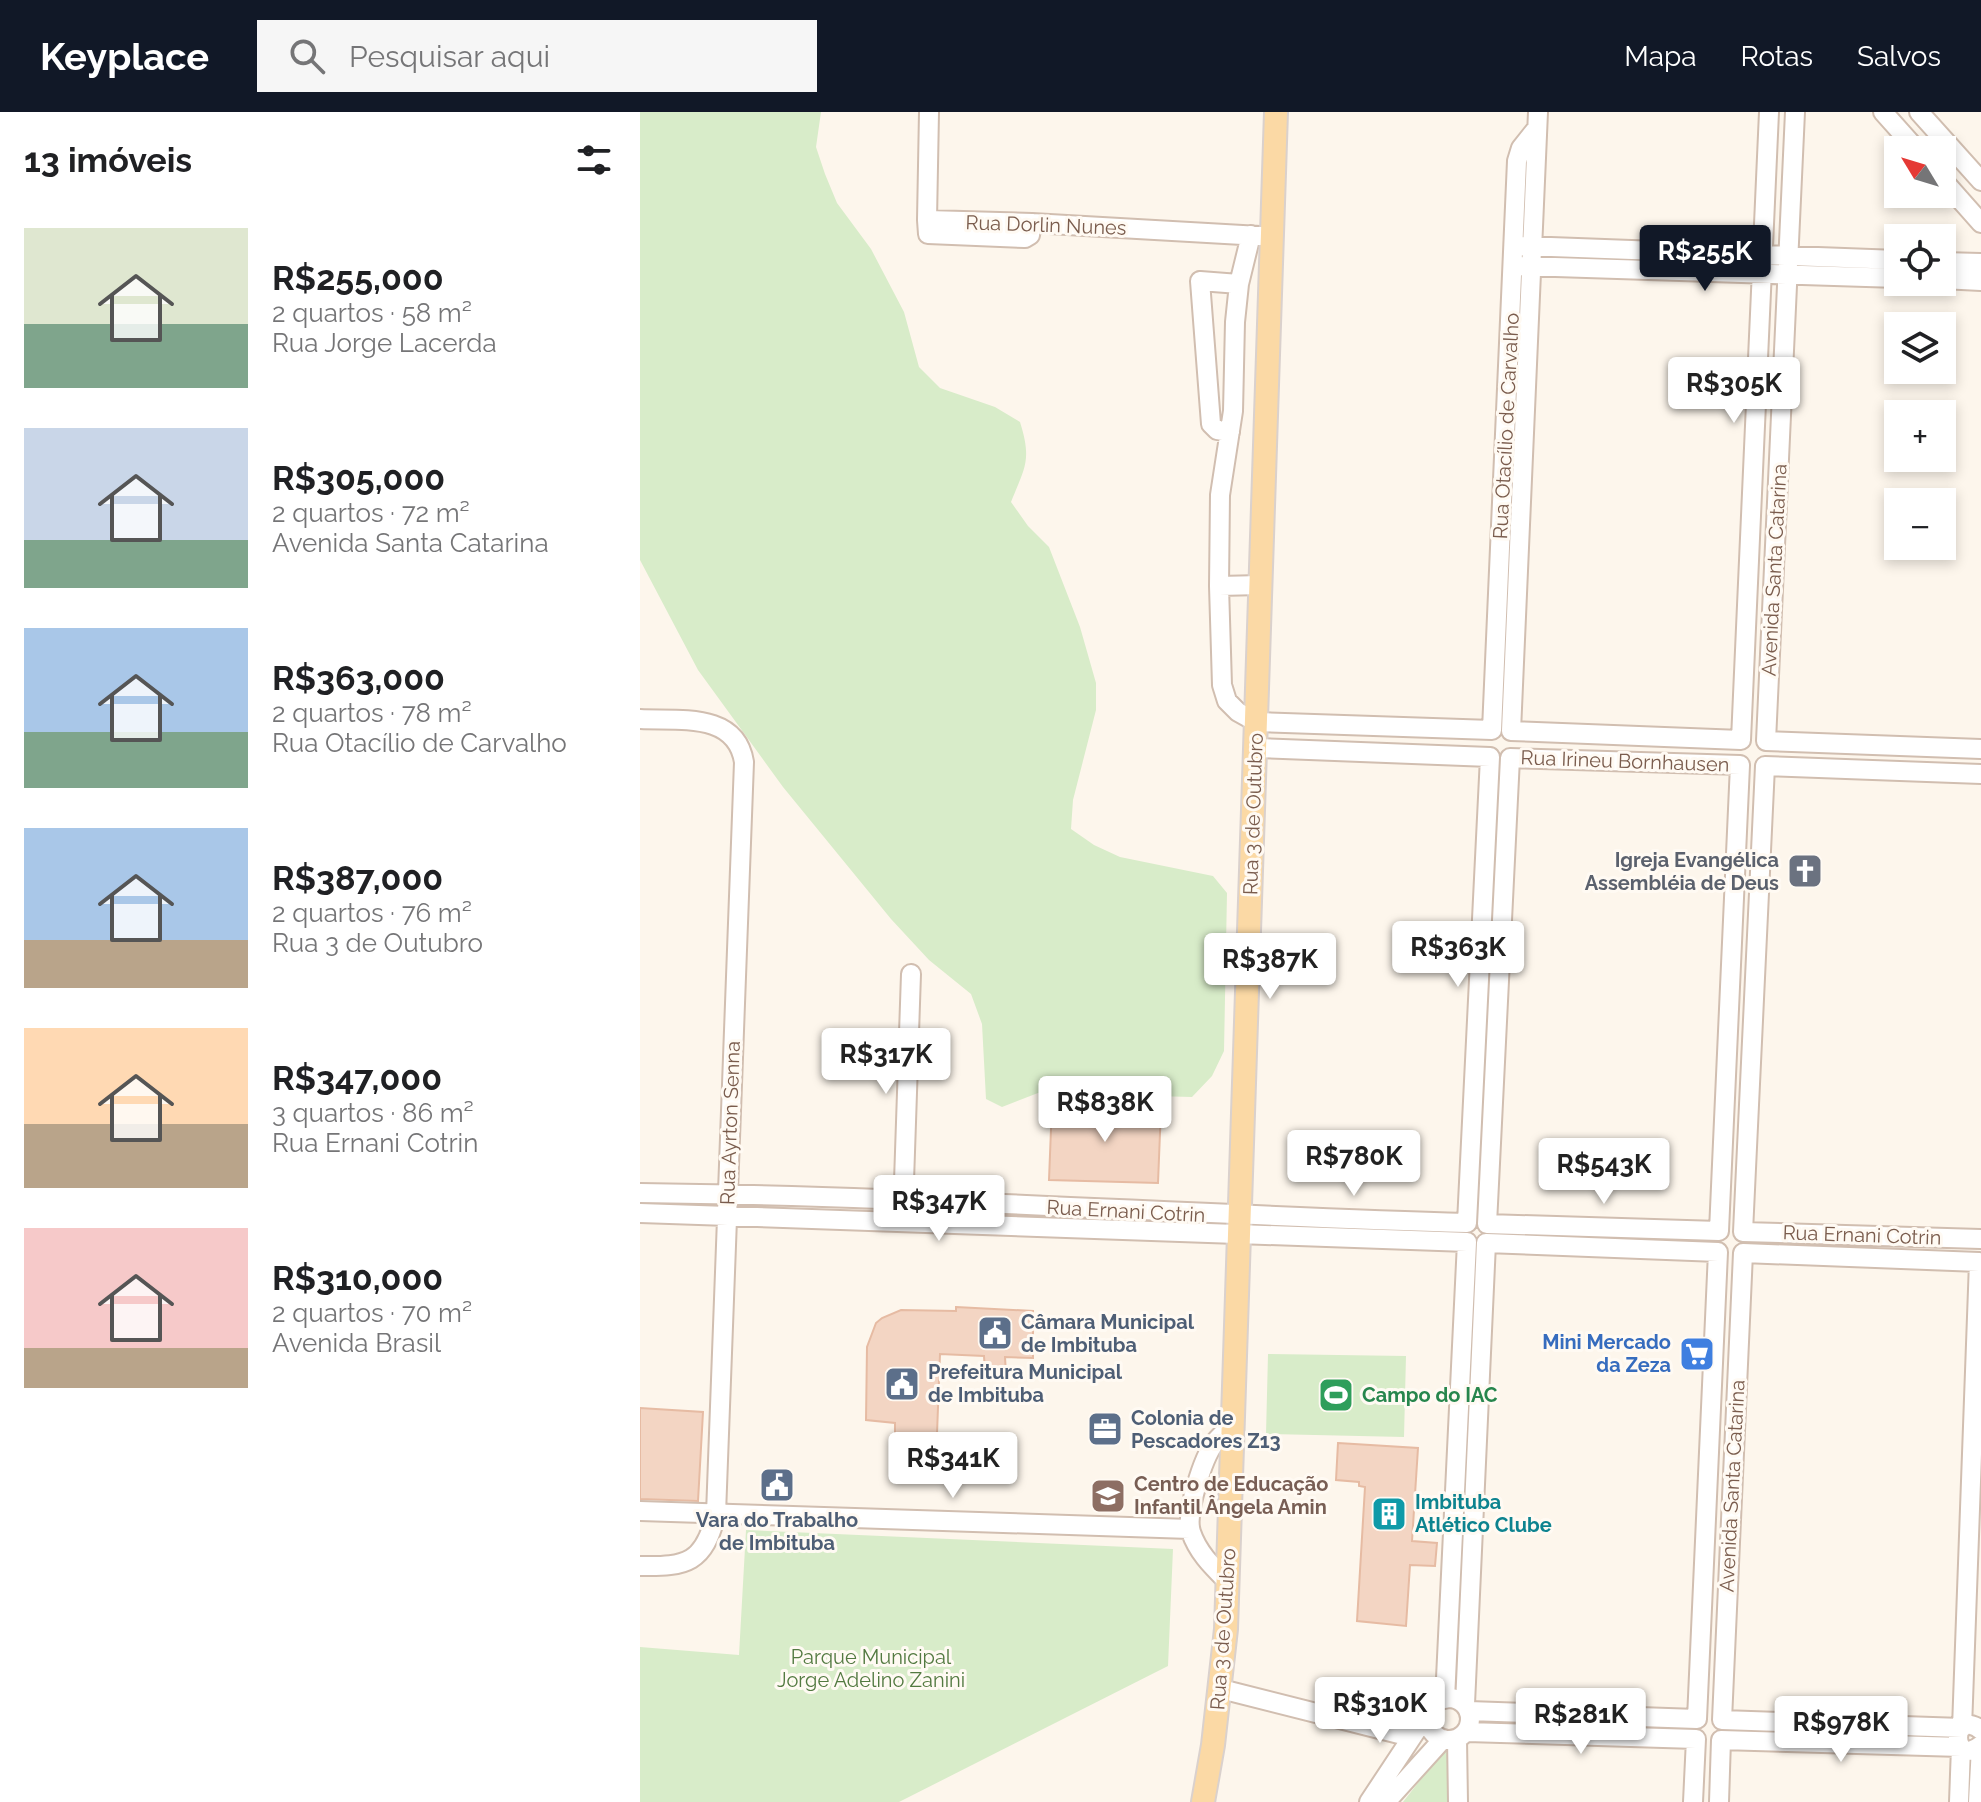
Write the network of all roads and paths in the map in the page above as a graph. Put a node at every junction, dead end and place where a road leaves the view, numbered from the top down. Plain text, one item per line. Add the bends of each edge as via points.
1 (929, 112) edge
2 (1276, 112) edge
3 (1769, 112) edge
4 (1795, 112) edge
5 (1883, 112) edge
6 (1919, 112) edge
7 (1538, 120) edge
8 (1768, 133) junction
9 (1794, 135) junction
10 (1904, 136) edge
11 (1981, 181) edge
12 (1956, 195) edge
13 (1981, 223) edge
14 (1262, 236) junction
15 (1524, 246) junction
16 (1884, 261) edge
17 (1956, 262) edge
18 (1981, 263) edge
19 (1762, 264) junction
20 (1788, 265) junction
21 (1523, 266) junction
22 (1884, 276) edge
23 (1956, 280) edge
24 (1981, 281) edge
25 (1239, 284) junction
26 (1758, 348) junction
27 (1784, 350) junction
28 (1230, 432) junction
29 (1754, 449) junction
30 (1779, 450) junction
31 (1514, 456) junction
32 (1502, 507) junction
33 (1521, 508) junction
34 (1261, 585) junction
35 (1219, 586) junction
36 (1747, 595) junction
37 (1773, 596) junction
38 (1495, 655) junction
39 (1514, 657) junction
40 (640, 719) edge
41 (1256, 722) junction
42 (1370, 726) junction
43 (1492, 730) junction
44 (1511, 731) junction
45 (1598, 734) junction
46 (1741, 740) junction
47 (1766, 741) junction
48 (1922, 747) junction
49 (1256, 748) junction
50 (1981, 749) edge
51 (1370, 753) junction
52 (1490, 757) junction
53 (1510, 758) junction
54 (1598, 761) junction
55 (1740, 765) junction
56 (1765, 766) junction
57 (1921, 772) junction
58 (1981, 774) edge
59 (1483, 916) junction
60 (1502, 917) junction
61 (911, 974) dead end
62 (1475, 1070) junction
63 (1495, 1071) junction
64 (640, 1193) edge
65 (727, 1194) junction
66 (904, 1201) junction
67 (640, 1213) edge
68 (726, 1216) junction
69 (1030, 1216) junction
70 (903, 1221) junction
71 (1467, 1223) junction
72 (1239, 1225) junction
73 (1575, 1226) junction
74 (1373, 1229) junction
75 (1648, 1229) junction
76 (1719, 1231) junction
77 (1743, 1232) junction
78 (1487, 1233) junction
79 (1827, 1234) junction
80 (1896, 1236) junction
81 (1981, 1241) edge
82 (1467, 1242) junction
83 (1574, 1246) junction
84 (1647, 1249) junction
85 (1718, 1252) junction
86 (1743, 1253) junction
87 (1827, 1256) junction
88 (1895, 1259) junction
89 (1980, 1263) edge
90 (1460, 1371) junction
91 (1480, 1372) junction
92 (1978, 1379) edge
93 (1233, 1424) junction
94 (1455, 1490) junction
95 (1475, 1492) junction
96 (640, 1511) edge
97 (716, 1514) junction
98 (1190, 1529) junction
99 (1974, 1554) edge
100 (640, 1566) edge
101 (1228, 1582) junction
102 (1450, 1588) junction
103 (1470, 1589) junction
104 (1221, 1689) junction
105 (1445, 1699) junction
106 (1467, 1708) junction
107 (1981, 1711) edge
108 (1429, 1713) junction
109 (1566, 1714) junction
110 (1697, 1719) junction
111 (1722, 1720) junction
112 (1846, 1724) junction
113 (1566, 1735) junction
114 (1411, 1737) junction
115 (1455, 1737) junction
116 (1976, 1738) edge
117 (1696, 1739) junction
118 (1721, 1740) junction
119 (1846, 1743) junction
120 (1203, 1802) edge
121 (1369, 1802) edge
122 (1386, 1802) edge
123 (1458, 1802) edge
124 (1693, 1802) edge
125 (1719, 1802) edge
126 (1959, 1802) edge
127 (1978, 1802) edge

1 - 14 street, Rua Dorlin Nunes via 927,220
2 - 14 main road, Rua 3 de Outubro
3 - 8 street, Avenida Santa Catarina
4 - 9 street, Avenida Santa Catarina
5 - 10 street
6 - 11 street
7 - 15 street, Rua Otacílio de Carvalho via 1517,161
8 - 9 street
8 - 19 street, Avenida Santa Catarina
9 - 20 street, Avenida Santa Catarina
12 - 13 street
14 - 25 street
14 - 34 main road, Rua 3 de Outubro
15 - 19 street
15 - 21 street, Rua Otacílio de Carvalho
16 - 20 street
17 - 18 street
19 - 20 street
19 - 21 street
19 - 26 street, Avenida Santa Catarina
20 - 22 street
20 - 27 street, Avenida Santa Catarina
21 - 31 street, Rua Otacílio de Carvalho
23 - 24 street
25 - 28 street
25 - 28 street via 1200,281 1211,424
26 - 27 street
26 - 29 street, Avenida Santa Catarina
27 - 30 street, Avenida Santa Catarina
28 - 35 street via 1220,495
29 - 30 street
29 - 36 street, Avenida Santa Catarina
30 - 37 street, Avenida Santa Catarina
31 - 32 street, Rua Otacílio de Carvalho
31 - 33 street, Rua Otacílio de Carvalho
32 - 33 street
32 - 38 street, Rua Otacílio de Carvalho
33 - 39 street, Rua Otacílio de Carvalho
34 - 35 street
34 - 41 main road, Rua 3 de Outubro
35 - 41 street via 1222,685 1227,701
36 - 37 street
36 - 46 street, Avenida Santa Catarina
37 - 47 street, Avenida Santa Catarina
38 - 39 street
38 - 43 street, Rua Otacílio de Carvalho
39 - 44 street, Rua Otacílio de Carvalho
40 - 65 street, Rua Ayrton Senna via 707,722 733,735 744,762
41 - 42 street
41 - 49 main road, Rua 3 de Outubro
42 - 43 street
42 - 51 street
43 - 44 street
43 - 52 street via 1484,743
44 - 45 street, Rua Irineu Bornhausen
44 - 53 street via 1517,745
45 - 46 street, Rua Irineu Bornhausen
45 - 54 street
46 - 47 street via 1756,736
46 - 55 street via 1735,750
47 - 48 street
47 - 56 street via 1770,757
48 - 50 street
48 - 57 street
49 - 51 street
49 - 72 main road, Rua 3 de Outubro
51 - 52 street
52 - 53 street
52 - 59 street
53 - 54 street, Rua Irineu Bornhausen
53 - 60 street
54 - 55 street, Rua Irineu Bornhausen
55 - 56 street via 1755,771
55 - 76 street
56 - 57 street
56 - 77 street
57 - 58 street
59 - 60 street
59 - 62 street
60 - 63 street
61 - 66 street
62 - 63 street
62 - 71 street
63 - 78 street
64 - 65 street, Rua Ernani Cotrin
65 - 66 street, Rua Ernani Cotrin
65 - 68 street, Rua Ayrton Senna
66 - 69 street, Rua Ernani Cotrin
66 - 70 street
67 - 68 street, Rua Ernani Cotrin
68 - 70 street, Rua Ernani Cotrin
68 - 97 street, Rua Ayrton Senna
69 - 70 street, Rua Ernani Cotrin
69 - 72 street, Rua Ernani Cotrin
71 - 74 street, Rua Ernani Cotrin
71 - 78 street via 1480,1219
71 - 82 street
72 - 74 street, Rua Ernani Cotrin
72 - 93 main road, Rua 3 de Outubro
73 - 75 street
73 - 78 street
73 - 83 street
74 - 82 street, Rua Ernani Cotrin
75 - 76 street
75 - 84 street
76 - 77 street via 1729,1226
76 - 85 street
77 - 79 street, Rua Ernani Cotrin
77 - 86 street
78 - 82 street via 1479,1247
78 - 83 street
78 - 91 street
79 - 80 street, Rua Ernani Cotrin
79 - 87 street
80 - 81 street, Rua Ernani Cotrin
80 - 88 street
81 - 89 street via 1976,1251
82 - 90 street
83 - 84 street
84 - 85 street
85 - 86 street via 1730,1258
85 - 110 street, Avenida Santa Catarina
86 - 87 street, Rua Ernani Cotrin
86 - 111 street, Avenida Santa Catarina
87 - 88 street, Rua Ernani Cotrin
88 - 89 street, Rua Ernani Cotrin
89 - 92 street
90 - 91 street
90 - 94 street
91 - 95 street
92 - 99 street
93 - 98 street via 1214,1444 1202,1469
93 - 101 main road, Rua 3 de Outubro
94 - 95 street
94 - 102 street
95 - 103 street
96 - 97 street
97 - 98 street
97 - 100 street via 710,1538 695,1557 675,1567
98 - 101 street via 1204,1558
99 - 116 street
101 - 104 main road, Rua 3 de Outubro
102 - 103 street
102 - 105 street
103 - 106 street
104 - 114 street
104 - 120 main road, Rua 3 de Outubro
105 - 106 street
105 - 108 street
106 - 109 street
106 - 115 street via 1470,1722
107 - 116 street
108 - 114 street
108 - 115 street via 1430,1729
109 - 110 street
109 - 113 street
110 - 111 street via 1710,1713
110 - 117 street
111 - 112 street
111 - 118 street
112 - 116 street
112 - 119 street
113 - 115 street
113 - 117 street
114 - 121 street
115 - 122 street
115 - 123 street
116 - 119 street
116 - 126 street
116 - 127 street
117 - 118 street via 1708,1745
117 - 124 street
118 - 119 street
118 - 125 street

